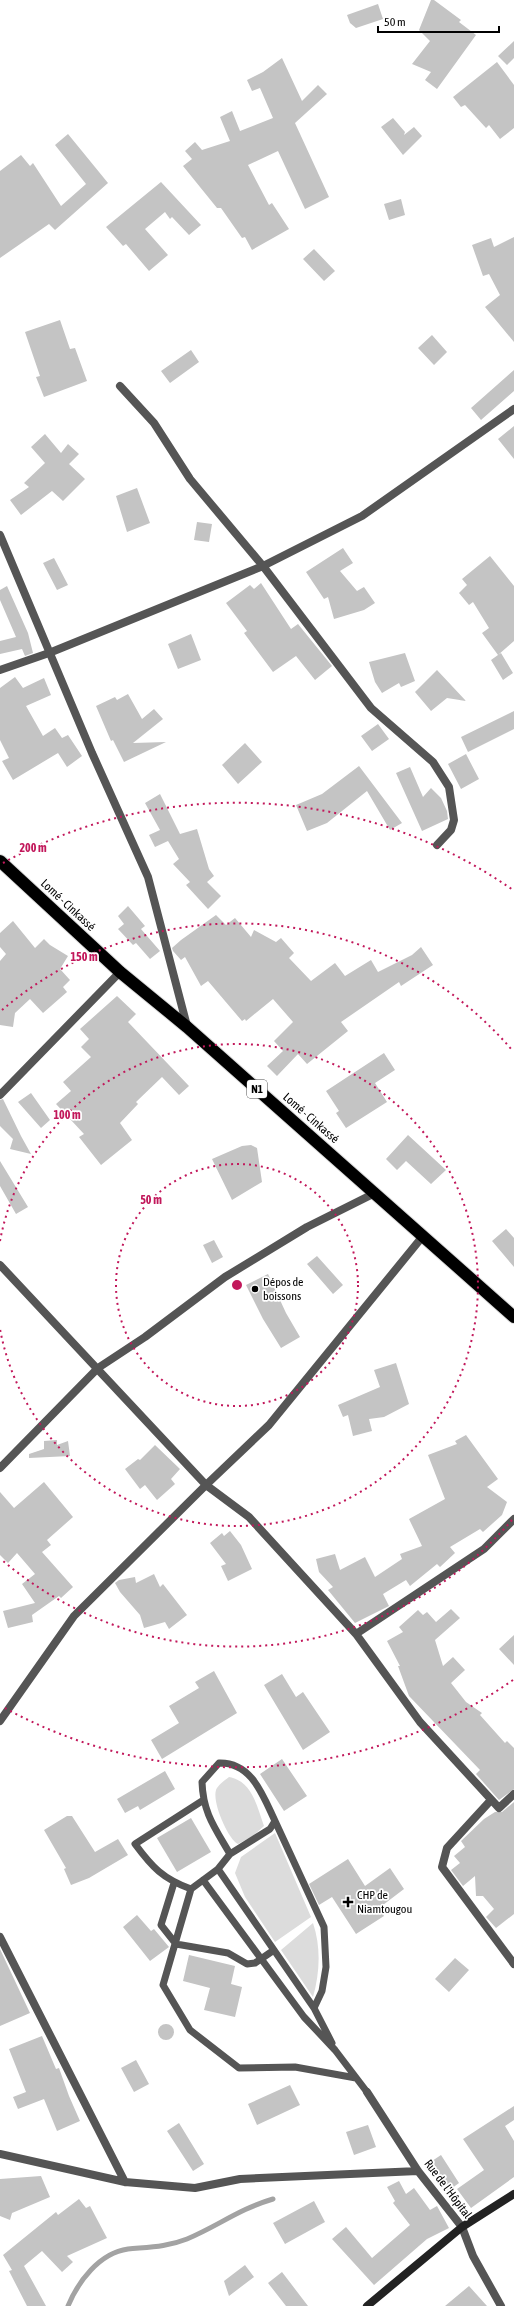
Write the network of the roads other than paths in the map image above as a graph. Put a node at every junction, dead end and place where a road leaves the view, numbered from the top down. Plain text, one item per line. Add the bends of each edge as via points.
1 (120, 386) dead end
2 (514, 409) edge
3 (0, 535) edge
4 (263, 566) junction
5 (49, 653) junction
6 (0, 670) edge
7 (437, 845) dead end
8 (0, 861) edge
9 (120, 972) junction
10 (187, 1027) junction
11 (0, 1095) edge
12 (375, 1193) junction
13 (423, 1236) junction
14 (0, 1265) edge
15 (514, 1317) edge
16 (98, 1368) junction
17 (0, 1468) edge
18 (206, 1484) junction
19 (514, 1518) edge
20 (356, 1634) junction
21 (0, 1721) edge
22 (514, 1794) edge
23 (202, 1800) junction
24 (491, 1800) junction
25 (276, 1821) junction
26 (230, 1854) junction
27 (218, 1869) junction
28 (203, 1880) junction
29 (174, 1883) junction
30 (191, 1889) junction
31 (0, 1937) edge
32 (176, 1944) junction
33 (274, 1950) junction
34 (260, 1960) junction
35 (514, 1964) edge
36 (314, 2008) junction
37 (335, 2050) junction
38 (356, 2078) junction
39 (366, 2092) joint
40 (0, 2154) edge
41 (418, 2171) junction
42 (125, 2182) junction
43 (514, 2194) edge
44 (462, 2227) junction
45 (367, 2306) edge
46 (501, 2306) edge

1 - 4 street via 154,423 190,479
2 - 4 street via 362,516
3 - 5 street
4 - 5 street
4 - 7 street via 371,708 433,762 449,788 454,820 451,830
5 - 6 street
5 - 10 street via 148,877
8 - 9 highway, Lomé - Cinkassé / N1
9 - 10 highway, Lomé - Cinkassé / N1
9 - 11 street
10 - 12 highway, Lomé - Cinkassé / N1
12 - 13 highway, Lomé - Cinkassé / N1
12 - 16 street via 307,1227 225,1277 145,1337
13 - 15 highway, Lomé - Cinkassé / N1
13 - 18 street via 269,1425
14 - 16 street
16 - 17 street
16 - 18 street
18 - 20 street via 249,1517
18 - 21 street via 74,1616
19 - 20 street via 484,1549
20 - 24 street via 420,1722
22 - 24 street via 498,1808
23 - 25 lane via 202,1782 218,1763 230,1763 244,1770 257,1784
23 - 26 lane via 210,1820
23 - 29 lane via 135,1844 153,1868
24 - 35 street via 447,1848 442,1866
25 - 26 lane via 255,1840
25 - 36 lane via 324,1927 326,1967 322,1991
26 - 27 lane
27 - 28 lane
27 - 33 lane
28 - 30 lane
28 - 34 lane
29 - 30 lane
29 - 32 lane via 161,1925
30 - 32 lane
31 - 42 street
32 - 34 lane via 228,1953 247,1964
32 - 38 lane via 163,1985 190,2030 239,2068 295,2067
33 - 34 lane
33 - 36 lane
34 - 37 lane via 304,2017
36 - 37 lane
37 - 38 lane
38 - 39 lane
39 - 41 street, Rue de l'Hôpital
40 - 42 street
41 - 42 street via 240,2179 195,2188
41 - 44 street, Rue de l'Hôpital
43 - 44 main road
44 - 45 main road
44 - 46 street, Rue de l'Hôpital via 473,2256

